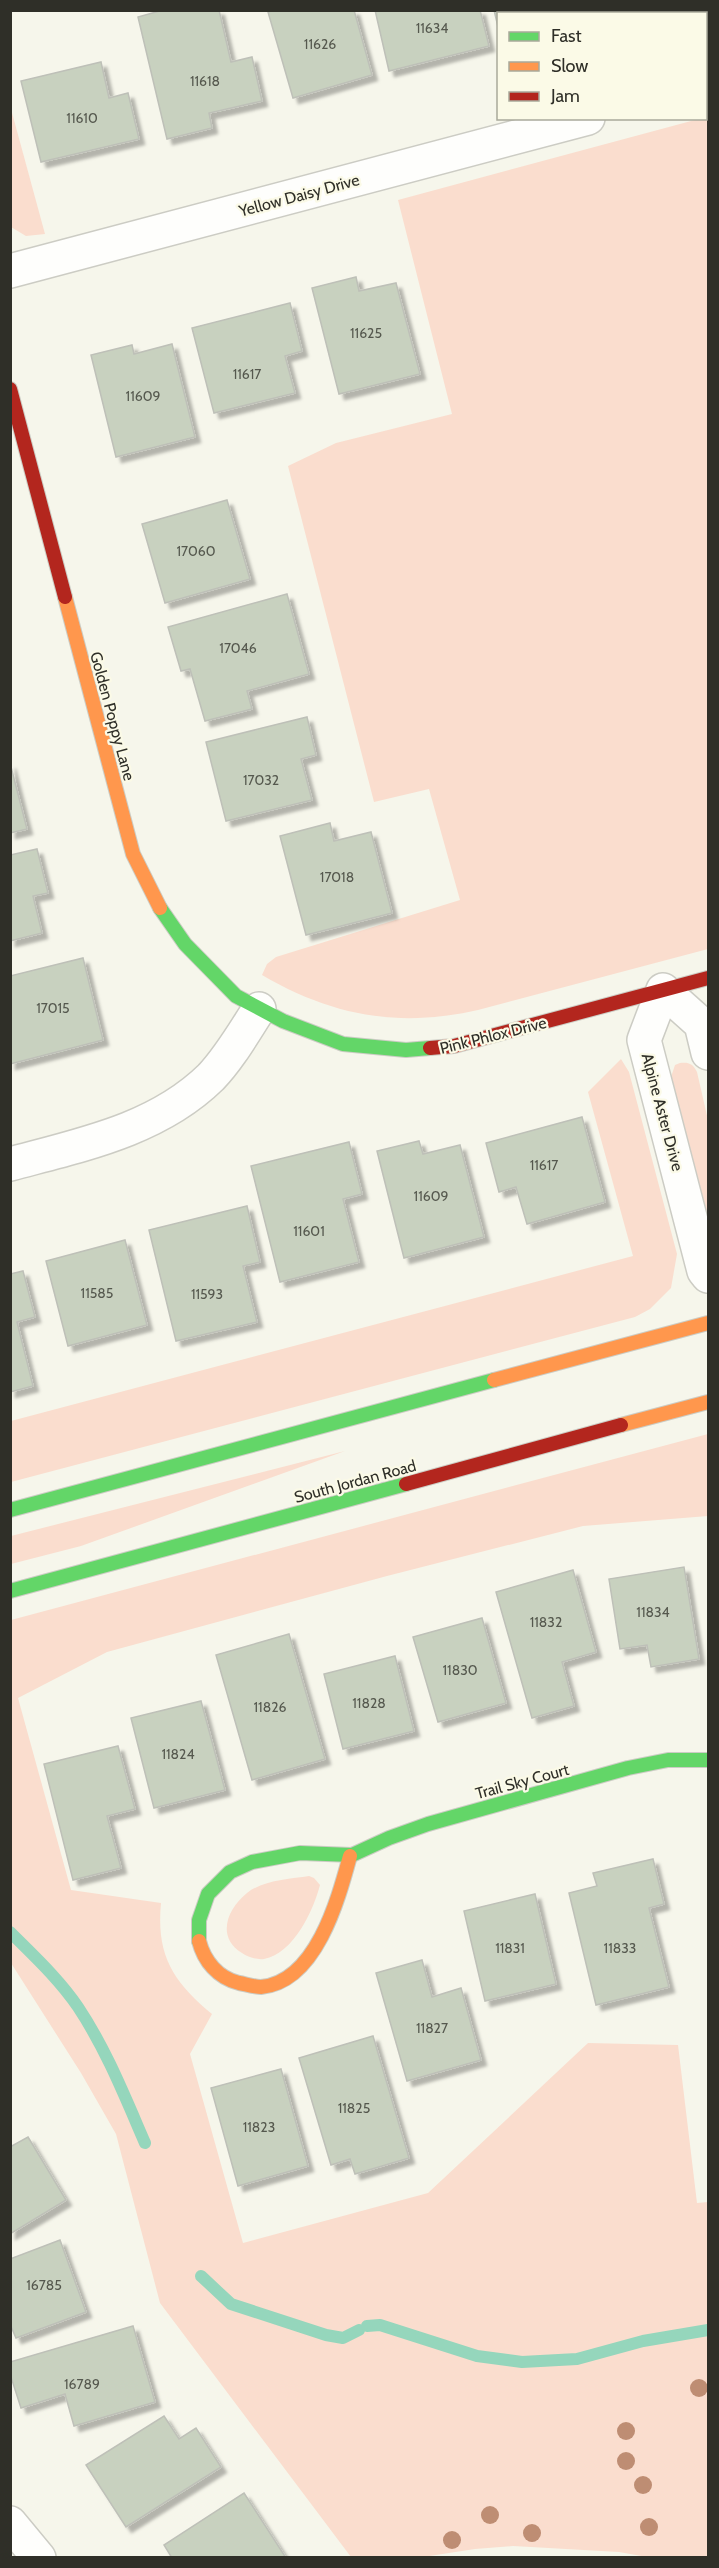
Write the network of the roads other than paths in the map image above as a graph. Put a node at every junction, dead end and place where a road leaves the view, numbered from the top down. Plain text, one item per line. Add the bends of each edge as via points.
1 (580, 120) edge
2 (10, 271) edge
3 (10, 389) edge
4 (708, 978) edge
5 (663, 990) junction
6 (259, 1009) junction
7 (708, 1053) edge
8 (10, 1164) edge
9 (708, 1276) edge
10 (708, 1323) edge
11 (708, 1402) edge
12 (10, 1510) edge
13 (10, 1591) edge
14 (708, 1760) edge
15 (350, 1856) junction
16 (10, 2523) edge
17 (39, 2558) edge

1 - 2 street, Yellow Daisy Drive
3 - 6 street, Golden Poppy Lane via 133,854 156,903 184,944 236,996
4 - 5 street, Pink Phlox Drive
5 - 6 street, Pink Phlox Drive via 476,1041 431,1049 344,1044
5 - 7 street via 701,1024
5 - 9 street, Alpine Aster Drive via 644,1040
6 - 8 street via 228,1058 175,1106 123,1131
10 - 12 street
11 - 13 street, South Jordan Road
14 - 15 street, Trail Sky Court via 668,1761 634,1768 439,1821 387,1838
15 - 15 street via 312,1852 280,1857 248,1864 222,1879 198,1914 197,1935 203,1957 224,1977 246,1986 271,1984 301,1968 318,1945 336,1906
16 - 17 street

